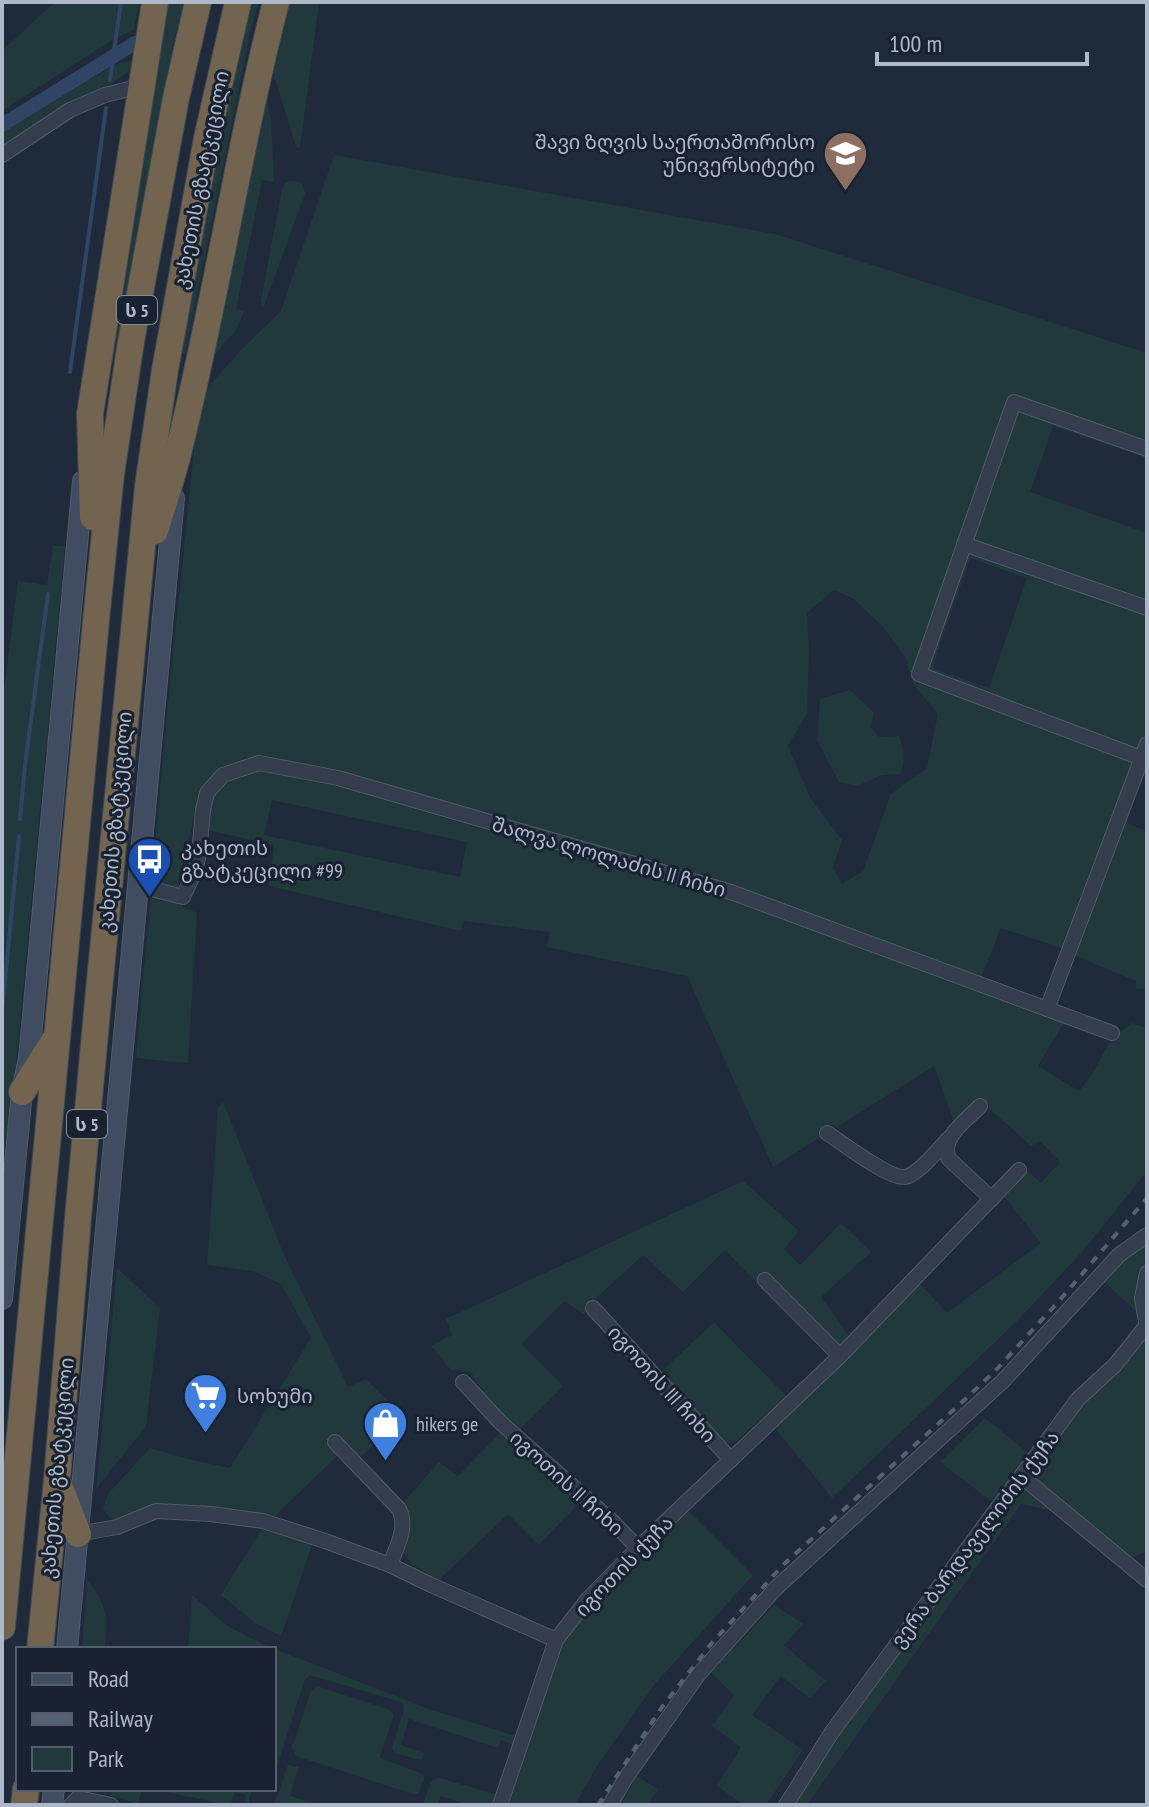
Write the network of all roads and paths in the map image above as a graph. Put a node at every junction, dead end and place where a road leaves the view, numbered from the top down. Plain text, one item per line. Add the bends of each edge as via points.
1 (155, 2) edge
2 (198, 2) edge
3 (238, 2) edge
4 (276, 2) edge
5 (141, 86) junction
6 (2, 155) edge
7 (165, 370) junction
8 (90, 414) junction
9 (1147, 449) edge
10 (178, 452) junction
11 (964, 544) junction
12 (135, 600) junction
13 (1147, 608) edge
14 (96, 621) junction
15 (1147, 744) edge
16 (1141, 758) junction
17 (138, 889) junction
18 (1047, 1009) junction
19 (1112, 1033) dead end
20 (58, 1034) junction
21 (22, 1092) junction
22 (980, 1106) dead end
23 (827, 1133) dead end
24 (948, 1139) junction
25 (1019, 1170) dead end
26 (992, 1199) junction
27 (1147, 1235) edge
28 (1147, 1273) edge
29 (765, 1280) dead end
30 (2, 1299) edge
31 (593, 1308) dead end
32 (1146, 1327) edge
33 (840, 1356) junction
34 (463, 1382) dead end
35 (335, 1442) dead end
36 (731, 1460) junction
37 (1021, 1476) junction
38 (57, 1479) junction
39 (78, 1534) junction
40 (638, 1548) junction
41 (390, 1565) junction
42 (1147, 1580) edge
43 (2, 1627) edge
44 (556, 1640) junction
45 (40, 1647) edge
46 (67, 1647) edge
47 (71, 1805) edge
48 (111, 1805) edge
49 (500, 1805) edge
50 (610, 1805) edge
51 (786, 1805) edge

1 - 5 highway
2 - 14 highway, კახეთის გზატკეცილი / ს 5 via 131,342
3 - 7 highway, კახეთის გზატკეცილი / ს 5
4 - 10 highway
5 - 6 street via 70,110
5 - 8 highway
7 - 10 highway
7 - 12 highway, კახეთის გზატკეცილი / ს 5
8 - 14 highway
8 - 21 street
9 - 11 street via 1014,402
10 - 12 highway
10 - 17 street, კახეთის გზატკეცილი
11 - 13 street
11 - 16 street via 919,674
12 - 38 highway, კახეთის გზატკეცილი / ს 5
14 - 20 highway, კახეთის გზატკეცილი / ს 5
15 - 16 street
16 - 18 street
17 - 18 street, შალვა ლოლაძის II ჩიხი via 183,897 197,863 207,793 223,775 259,763 338,778 731,892
17 - 39 street, კახეთის გზატკეცილი
18 - 19 street, შალვა ლოლაძის II ჩიხი
20 - 21 highway
20 - 43 highway, კახეთის გზატკეცილი / ს 5
21 - 30 street
22 - 24 street
23 - 24 street via 890,1174 905,1177
24 - 26 street via 949,1159
25 - 26 street, იგოთის ქუჩა
26 - 33 street, იგოთის ქუჩა
27 - 50 street via 1119,1255 1003,1381 776,1588 698,1675
28 - 32 street, ვერა ბარდაველიძის ქუჩა via 1142,1298
29 - 33 street
31 - 36 street, იგოთის III ჩიხი
32 - 37 street, ვერა ბარდაველიძის ქუჩა via 1078,1399
33 - 36 street, იგოთის ქუჩა
34 - 40 street, იგოთის II ჩიხი
35 - 41 street via 404,1518
36 - 40 street, იგოთის ქუჩა
37 - 42 street
37 - 51 street, ვერა ბარდაველიძის ქუჩა via 832,1732
38 - 39 highway
38 - 45 highway, კახეთის გზატკეცილი / ს 5
39 - 41 street via 117,1527 156,1511 211,1514 263,1521
39 - 46 street, კახეთის გზატკეცილი
40 - 44 street, იგოთის ქუჩა
41 - 44 street
44 - 49 street, იგოთის ქუჩა
47 - 48 street via 78,1798

